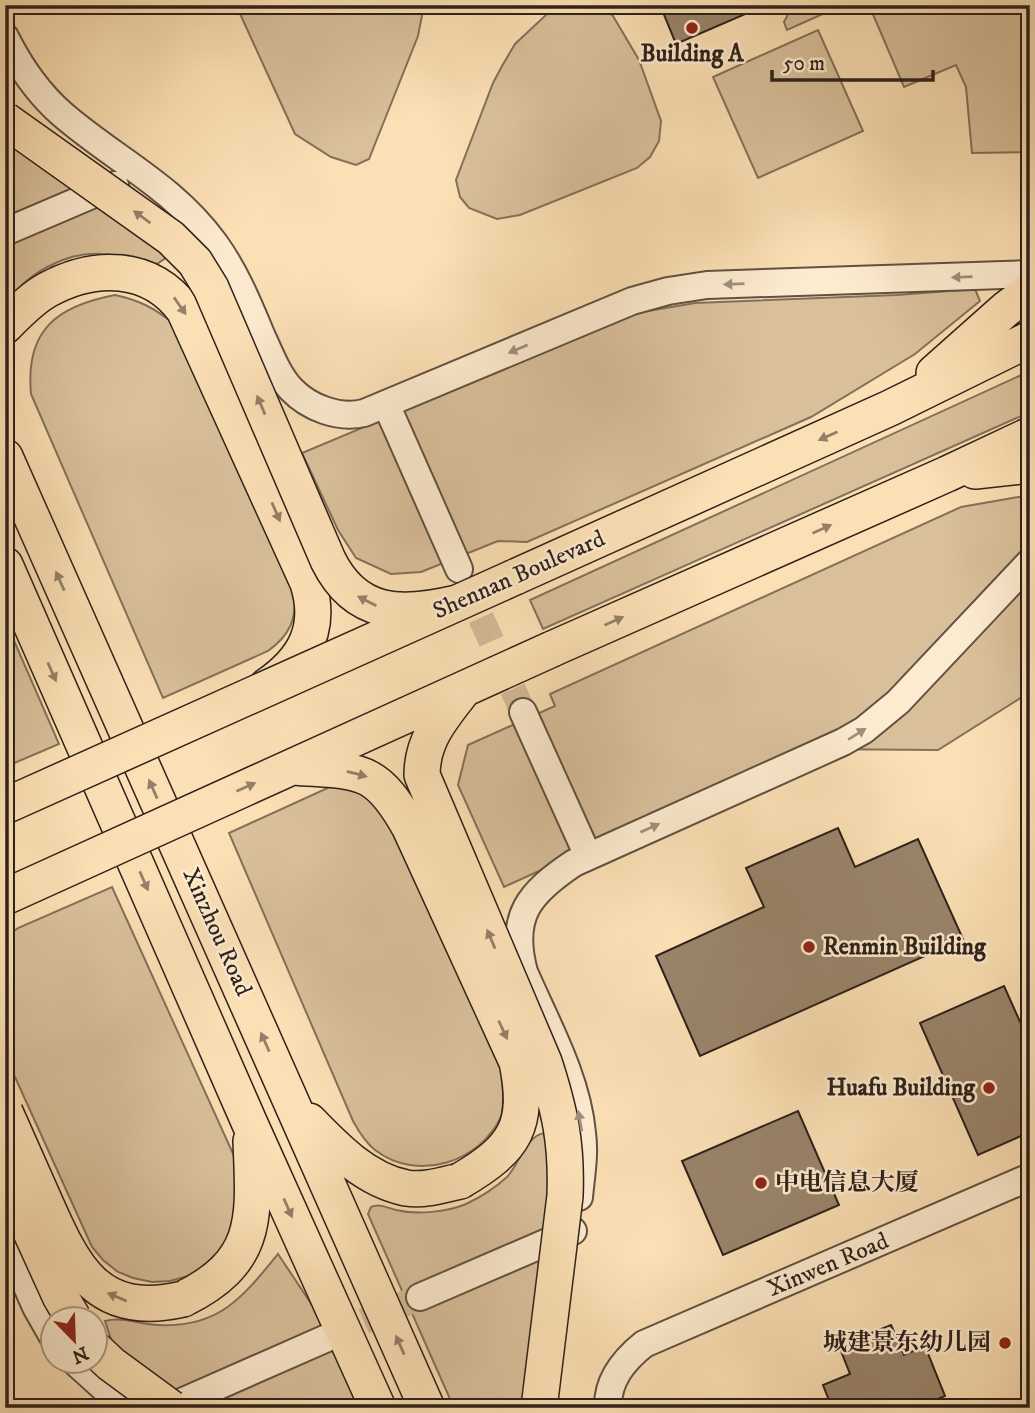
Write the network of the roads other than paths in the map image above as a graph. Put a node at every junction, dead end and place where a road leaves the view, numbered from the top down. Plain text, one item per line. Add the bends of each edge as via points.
1 (5, 37) edge
2 (5, 120) edge
3 (142, 173) junction
4 (5, 232) edge
5 (1030, 274) edge
6 (1030, 291) edge
7 (5, 326) edge
8 (1030, 339) edge
9 (386, 404) junction
10 (890, 408) junction
11 (1030, 435) edge
12 (5, 457) edge
13 (1030, 465) edge
14 (947, 474) junction
15 (1030, 562) edge
16 (5, 565) edge
17 (459, 569) tunnel mouth
18 (457, 603) junction
19 (464, 689) junction
20 (259, 692) junction
21 (523, 712) tunnel mouth
22 (290, 767) junction
23 (5, 806) edge
24 (587, 856) junction
25 (5, 897) edge
26 (293, 1104) junction
27 (5, 1112) edge
28 (250, 1124) junction
29 (5, 1175) edge
30 (1030, 1177) edge
31 (1030, 1192) edge
32 (576, 1230) junction
33 (5, 1237) edge
34 (420, 1297) tunnel mouth
35 (65, 1304) edge
36 (38, 1310) edge
37 (327, 1338) tunnel mouth
38 (631, 1358) junction
39 (108, 1361) edge
40 (88, 1374) edge
41 (126, 1408) edge
42 (169, 1408) edge
43 (378, 1408) edge
44 (427, 1408) edge
45 (539, 1408) edge
46 (556, 1408) edge
47 (608, 1408) edge

1 - 3 street via 26,73 61,114
18 -> 2 main road, bridge via 418,611 386,609 364,601 342,584 211,288 195,262 171,238
3 - 4 street
3 - 9 street via 188,212 216,246 292,390 322,409 345,415
5 -> 9 street via 707,285 668,291 632,301
6 - 10 main road
7 -> 20 main road, bridge via 46,290 75,278 110,272 133,274 165,288 175,298 191,323 308,583 314,615 304,649 290,668
8 - 10 main road, Shennan Boulevard
9 - 17 street
10 -> 18 main road, Shennan Boulevard, bridge
11 - 14 main road
26 -> 12 main road, Xinzhou Road
13 - 14 main road
19 -> 14 main road, bridge
24 -> 15 street via 844,743 864,730 898,702
16 -> 28 main road, Xinzhou Road
18 - 20 main road, Shennan Boulevard, bridge
19 - 22 main road, bridge
45 -> 19 main road, bridge via 565,1196 564,1134 544,1062 422,775 422,757 431,736
20 - 23 main road, Shennan Boulevard, bridge
21 - 24 street
25 -> 22 main road, bridge
22 -> 26 main road, bridge via 359,773 388,793 410,828 508,1039 517,1062 523,1107 517,1130 485,1167 460,1181 407,1188 379,1179 338,1152
32 -> 24 street via 581,1120 568,1075 524,972 518,942 523,914 534,896 561,871
44 -> 26 main road, Xinzhou Road
28 -> 27 main road, bridge via 254,1204 248,1233 236,1256 210,1286 158,1305 107,1293 85,1276 66,1250
28 -> 43 main road, Xinzhou Road
29 - 35 main road, bridge
30 - 38 street, Xinwen Road via 644,1344
31 - 38 street, Xinwen Road via 657,1352
32 - 34 street
32 - 46 street
33 - 36 street
37 - 42 street
38 - 47 street, Xinwen Road via 612,1380
39 - 42 main road, bridge
40 - 41 street

